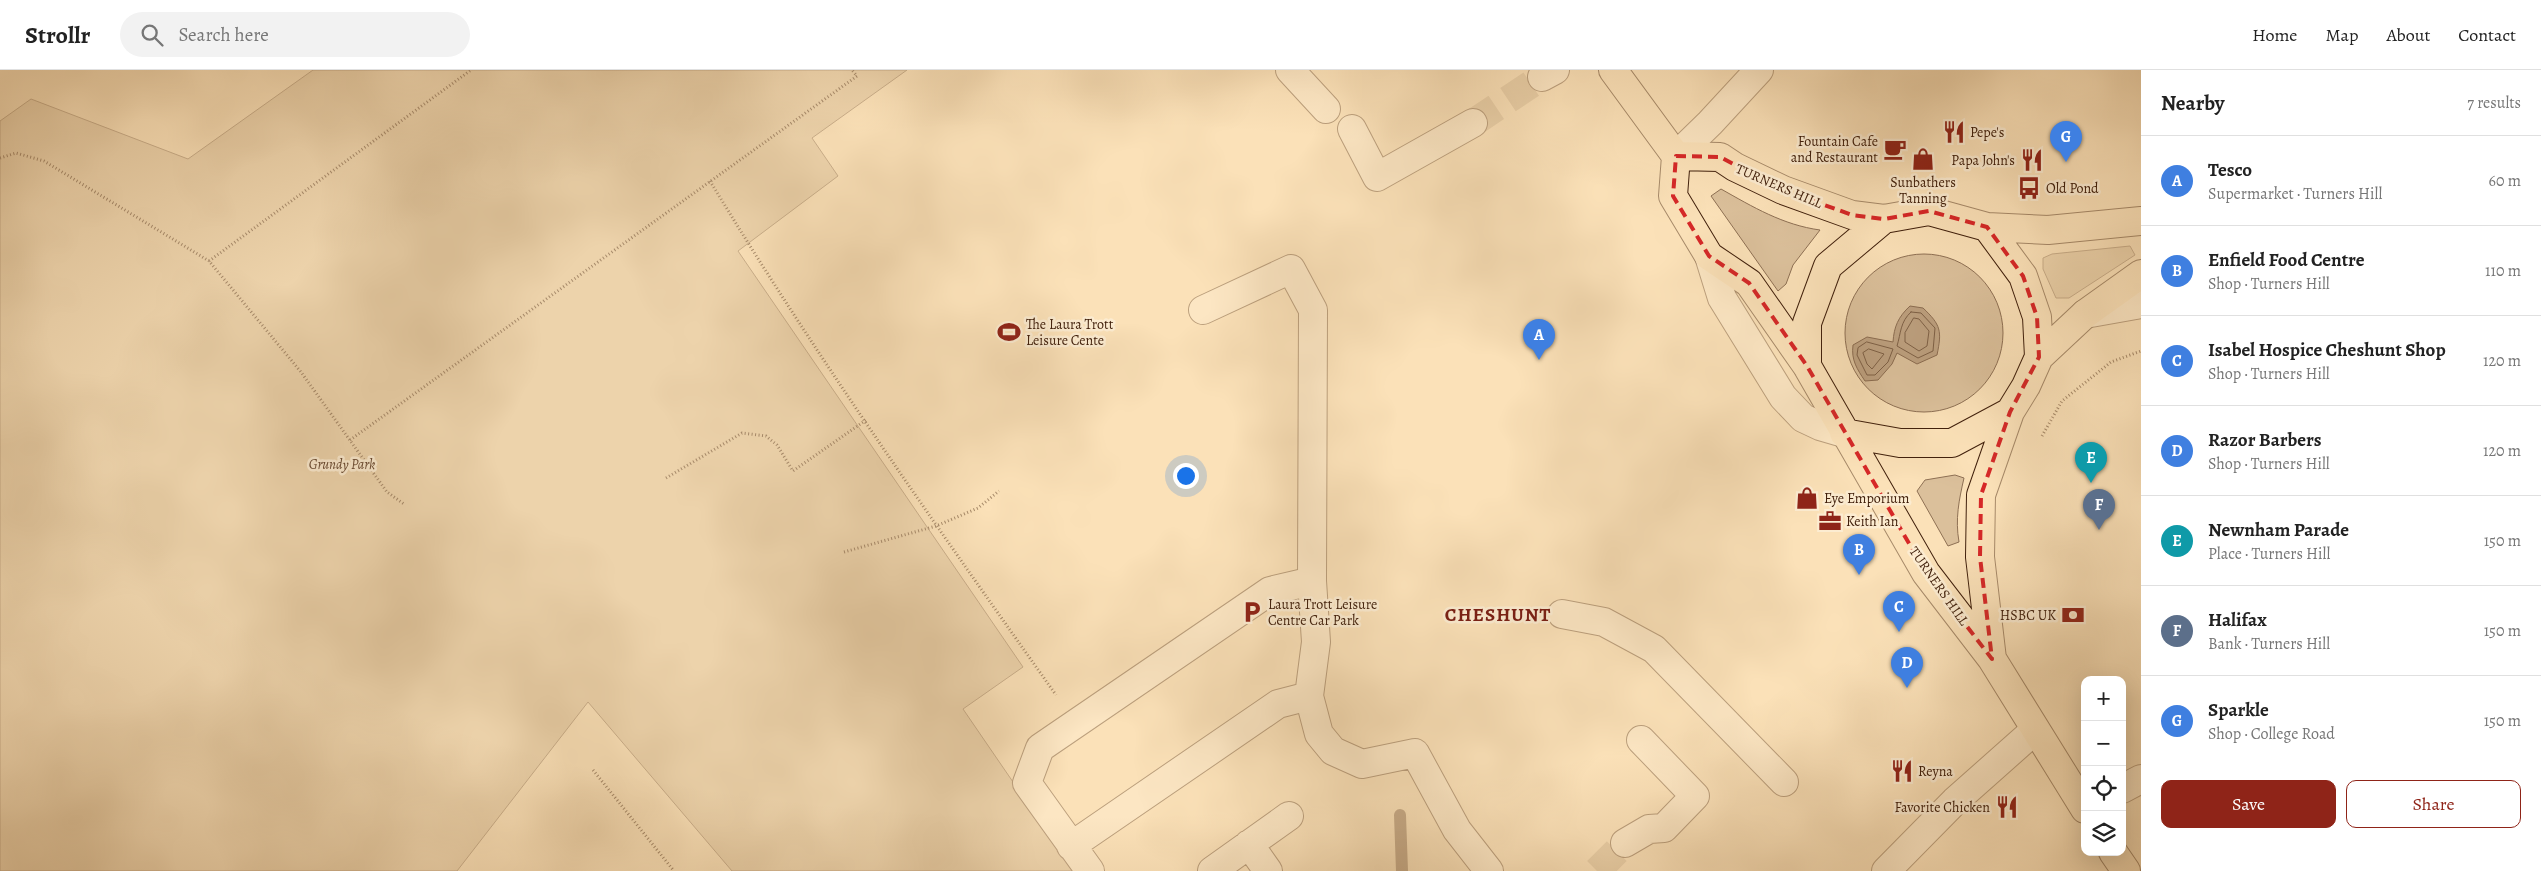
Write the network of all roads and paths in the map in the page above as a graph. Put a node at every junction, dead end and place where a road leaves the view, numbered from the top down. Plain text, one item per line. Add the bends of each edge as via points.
1 (471, 70) edge
2 (852, 70) edge
3 (1290, 70) edge
4 (1613, 70) edge
5 (1759, 70) edge
6 (1326, 109) dead end
7 (1473, 122) tunnel mouth
8 (1352, 129) dead end
9 (1676, 156) junction
10 (0, 158) edge
11 (710, 181) junction
12 (1884, 219) junction
13 (2141, 221) edge
14 (1987, 227) junction
15 (1709, 256) junction
16 (209, 261) junction
17 (2141, 274) edge
18 (2141, 304) edge
19 (1203, 310) dead end
20 (2085, 314) junction
21 (2141, 352) edge
22 (2040, 357) junction
23 (1807, 366) junction
24 (2010, 412) junction
25 (866, 420) junction
26 (1844, 433) junction
27 (350, 440) junction
28 (2038, 442) dead end
29 (666, 478) dead end
30 (999, 491) dead end
31 (404, 504) dead end
32 (936, 526) junction
33 (844, 552) dead end
34 (1312, 581) junction
35 (1562, 614) dead end
36 (1992, 659) junction
37 (1309, 696) junction
38 (1076, 722) junction
39 (2035, 730) junction
40 (1641, 740) dead end
41 (593, 770) dead end
42 (2141, 780) edge
43 (1784, 782) dead end
44 (2126, 787) edge
45 (2081, 804) edge
46 (1289, 816) dead end
47 (1625, 843) tunnel mouth
48 (1249, 844) junction
49 (1071, 846) junction
50 (2116, 856) edge
51 (674, 871) edge
52 (1090, 871) edge
53 (1212, 871) edge
54 (1268, 871) edge
55 (1489, 871) edge
56 (1886, 871) edge
57 (2126, 871) edge

1 - 16 path
2 - 11 path via 857,76
3 - 6 street
4 - 9 main road
5 - 9 street
7 - 8 street via 1377,177
9 - 12 main road, TURNERS HILL via 1720,157 1743,172 1783,190 1852,215
9 - 15 main road via 1673,196
10 - 16 path via 16,153 44,161
11 - 25 path via 754,254
11 - 27 path
12 - 14 main road via 1930,211
12 - 23 main road via 1828,266 1807,323
13 - 14 main road via 2048,230
14 - 22 main road via 2023,276 2037,317
15 - 23 main road via 1748,284
15 - 26 street via 1722,298 1783,397 1803,418
16 - 27 path via 301,372
17 - 20 main road
18 - 20 street
19 - 34 street via 1291,268 1313,310
20 - 22 main road
21 - 28 path via 2111,362 2062,401
22 - 24 main road, TURNERS HILL
23 - 26 main road, TURNERS HILL
24 - 26 main road via 1952,443 1900,443
24 - 36 main road, TURNERS HILL via 1980,495 1980,557
25 - 29 path via 792,471 777,445 766,436 742,433
25 - 32 path
26 - 36 main road, TURNERS HILL via 1926,573
27 - 31 path via 386,492
30 - 32 path via 978,508
32 - 33 path
32 - 38 path
34 - 37 street via 1316,642
34 - 38 street via 1270,590
35 - 43 street via 1604,622 1654,649
36 - 39 main road, TURNERS HILL
37 - 49 street via 1278,704
37 - 55 street via 1319,734 1333,751 1362,764 1415,753 1457,830
38 - 49 street via 1040,748 1027,783
39 - 45 main road, TURNERS HILL
39 - 56 street via 1955,801
40 - 47 street via 1695,796 1664,828 1650,829
41 - 51 path
42 - 44 street
46 - 48 street
48 - 53 street
48 - 54 street
49 - 52 street
50 - 57 main road

